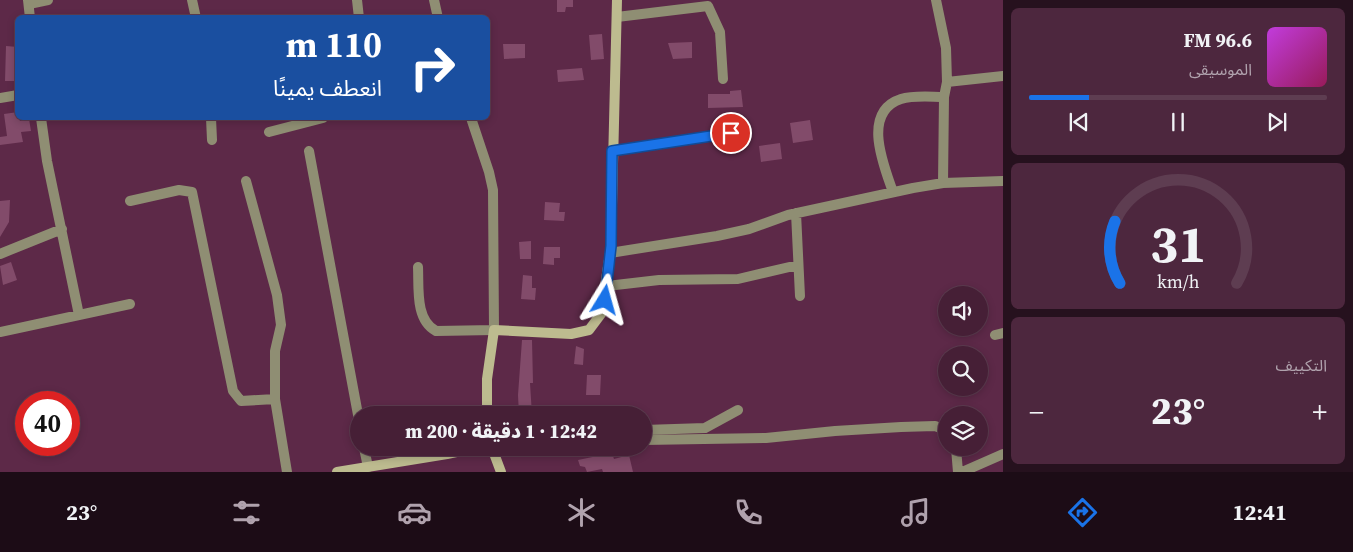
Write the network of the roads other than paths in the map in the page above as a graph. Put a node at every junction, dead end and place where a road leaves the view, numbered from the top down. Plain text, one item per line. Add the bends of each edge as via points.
1 (48, 0) edge
2 (192, 0) edge
3 (357, 0) edge
4 (434, 0) edge
5 (617, 0) edge
6 (936, 0) edge
7 (29, 2) edge
8 (30, 15) edge
9 (195, 15) edge
10 (359, 15) edge
11 (437, 15) edge
12 (617, 17) junction
13 (1003, 76) edge
14 (723, 79) dead end
15 (947, 82) junction
16 (15, 96) edge
17 (944, 97) junction
18 (0, 98) edge
19 (41, 120) edge
20 (211, 120) edge
21 (315, 120) edge
22 (472, 120) edge
23 (269, 132) dead end
24 (731, 133) dead end
25 (212, 140) dead end
26 (309, 151) dead end
27 (612, 151) junction
28 (246, 181) dead end
29 (1003, 181) edge
30 (943, 183) junction
31 (893, 192) junction
32 (130, 201) dead end
33 (796, 213) junction
34 (62, 230) junction
35 (610, 253) junction
36 (0, 254) edge
37 (798, 265) junction
38 (418, 267) dead end
39 (607, 286) junction
40 (800, 296) dead end
41 (130, 304) dead end
42 (79, 315) junction
43 (494, 330) junction
44 (0, 332) edge
45 (275, 399) junction
46 (356, 406) edge
47 (487, 406) edge
48 (738, 410) dead end
49 (938, 427) edge
50 (652, 430) edge
51 (652, 440) edge
52 (1003, 454) edge
53 (366, 456) edge
54 (430, 456) edge
55 (495, 456) edge
56 (957, 456) edge
57 (368, 467) junction
58 (287, 472) edge
59 (338, 472) edge
60 (501, 472) edge
61 (958, 472) edge
62 (962, 472) edge

1 - 7 street
2 - 9 street
3 - 10 street
4 - 11 street
5 - 12 street
6 - 15 street via 946,48
7 - 8 street
12 - 14 street via 708,6 720,32
12 - 27 street
13 - 15 street
15 - 17 street
16 - 18 street
17 - 30 street
17 - 31 street via 902,99 884,113 878,131 879,151
19 - 34 street
20 - 25 street
21 - 23 street
22 - 43 street via 493,190
24 - 27 street
26 - 46 street
27 - 35 street
28 - 45 street via 277,295 281,325 275,351
29 - 30 street
30 - 31 street
31 - 33 street
32 - 45 street via 179,190 192,192 233,391 237,398 246,402
33 - 35 street via 749,229
33 - 37 street
34 - 36 street
34 - 42 street
35 - 39 street
37 - 39 street via 738,279 659,280
37 - 40 street
38 - 43 street via 421,310 431,328 436,331
39 - 43 street via 601,314 588,330 571,334
41 - 42 street
42 - 44 street
43 - 47 street
45 - 58 street
48 - 50 street via 705,428
49 - 51 street via 835,431 756,439
52 - 62 street
53 - 57 street
54 - 57 street
55 - 60 street
56 - 61 street
57 - 59 street

